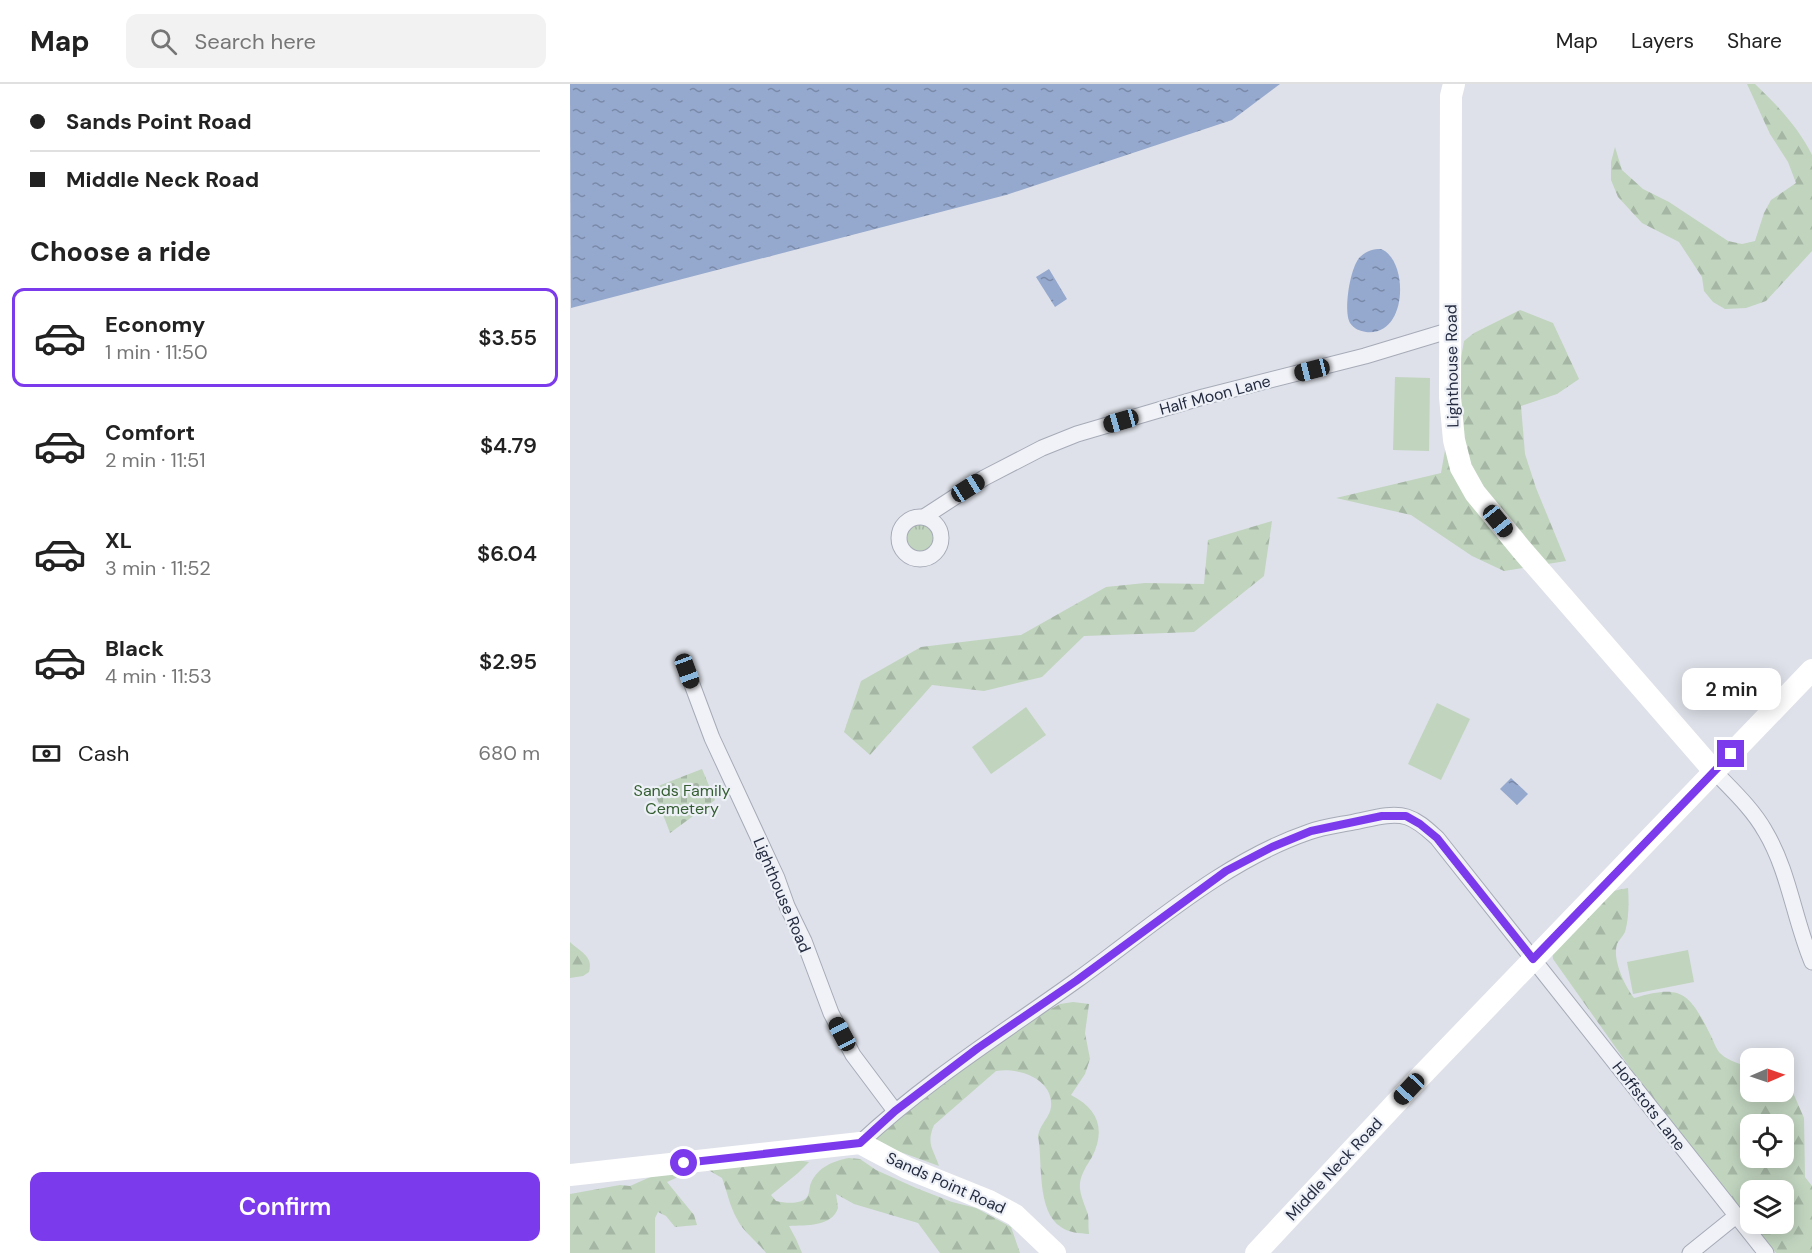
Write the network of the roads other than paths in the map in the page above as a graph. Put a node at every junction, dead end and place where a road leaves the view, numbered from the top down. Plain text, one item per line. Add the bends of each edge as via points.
1 (1454, 84) edge
2 (1451, 330) junction
3 (924, 517) dead end
4 (1812, 670) edge
5 (687, 671) dead end
6 (1714, 771) junction
7 (1533, 959) junction
8 (1812, 962) edge
9 (895, 1111) junction
10 (860, 1143) junction
11 (570, 1175) edge
12 (1736, 1216) junction
13 (1055, 1253) edge
14 (1256, 1253) edge
15 (1690, 1253) edge
16 (1766, 1253) edge

1 - 2 street, Lighthouse Road
2 - 3 street, Half Moon Lane via 1077,434 984,478
2 - 6 street, Lighthouse Road via 1454,440 1461,468 1475,493
4 - 6 street, Middle Neck Road
5 - 9 street, Lighthouse Road via 712,738 804,941 831,1013 853,1055
6 - 7 street, Middle Neck Road
6 - 8 street via 1765,831 1779,861
7 - 9 street, Hoffstots Lane via 1437,838 1420,824 1406,816 1382,816 1311,831 1226,871
7 - 12 street, Hoffstots Lane
7 - 14 street, Middle Neck Road
9 - 10 street
10 - 11 street
10 - 13 street, Sands Point Road via 1015,1215
12 - 15 street
12 - 16 street, Hoffstots Lane

